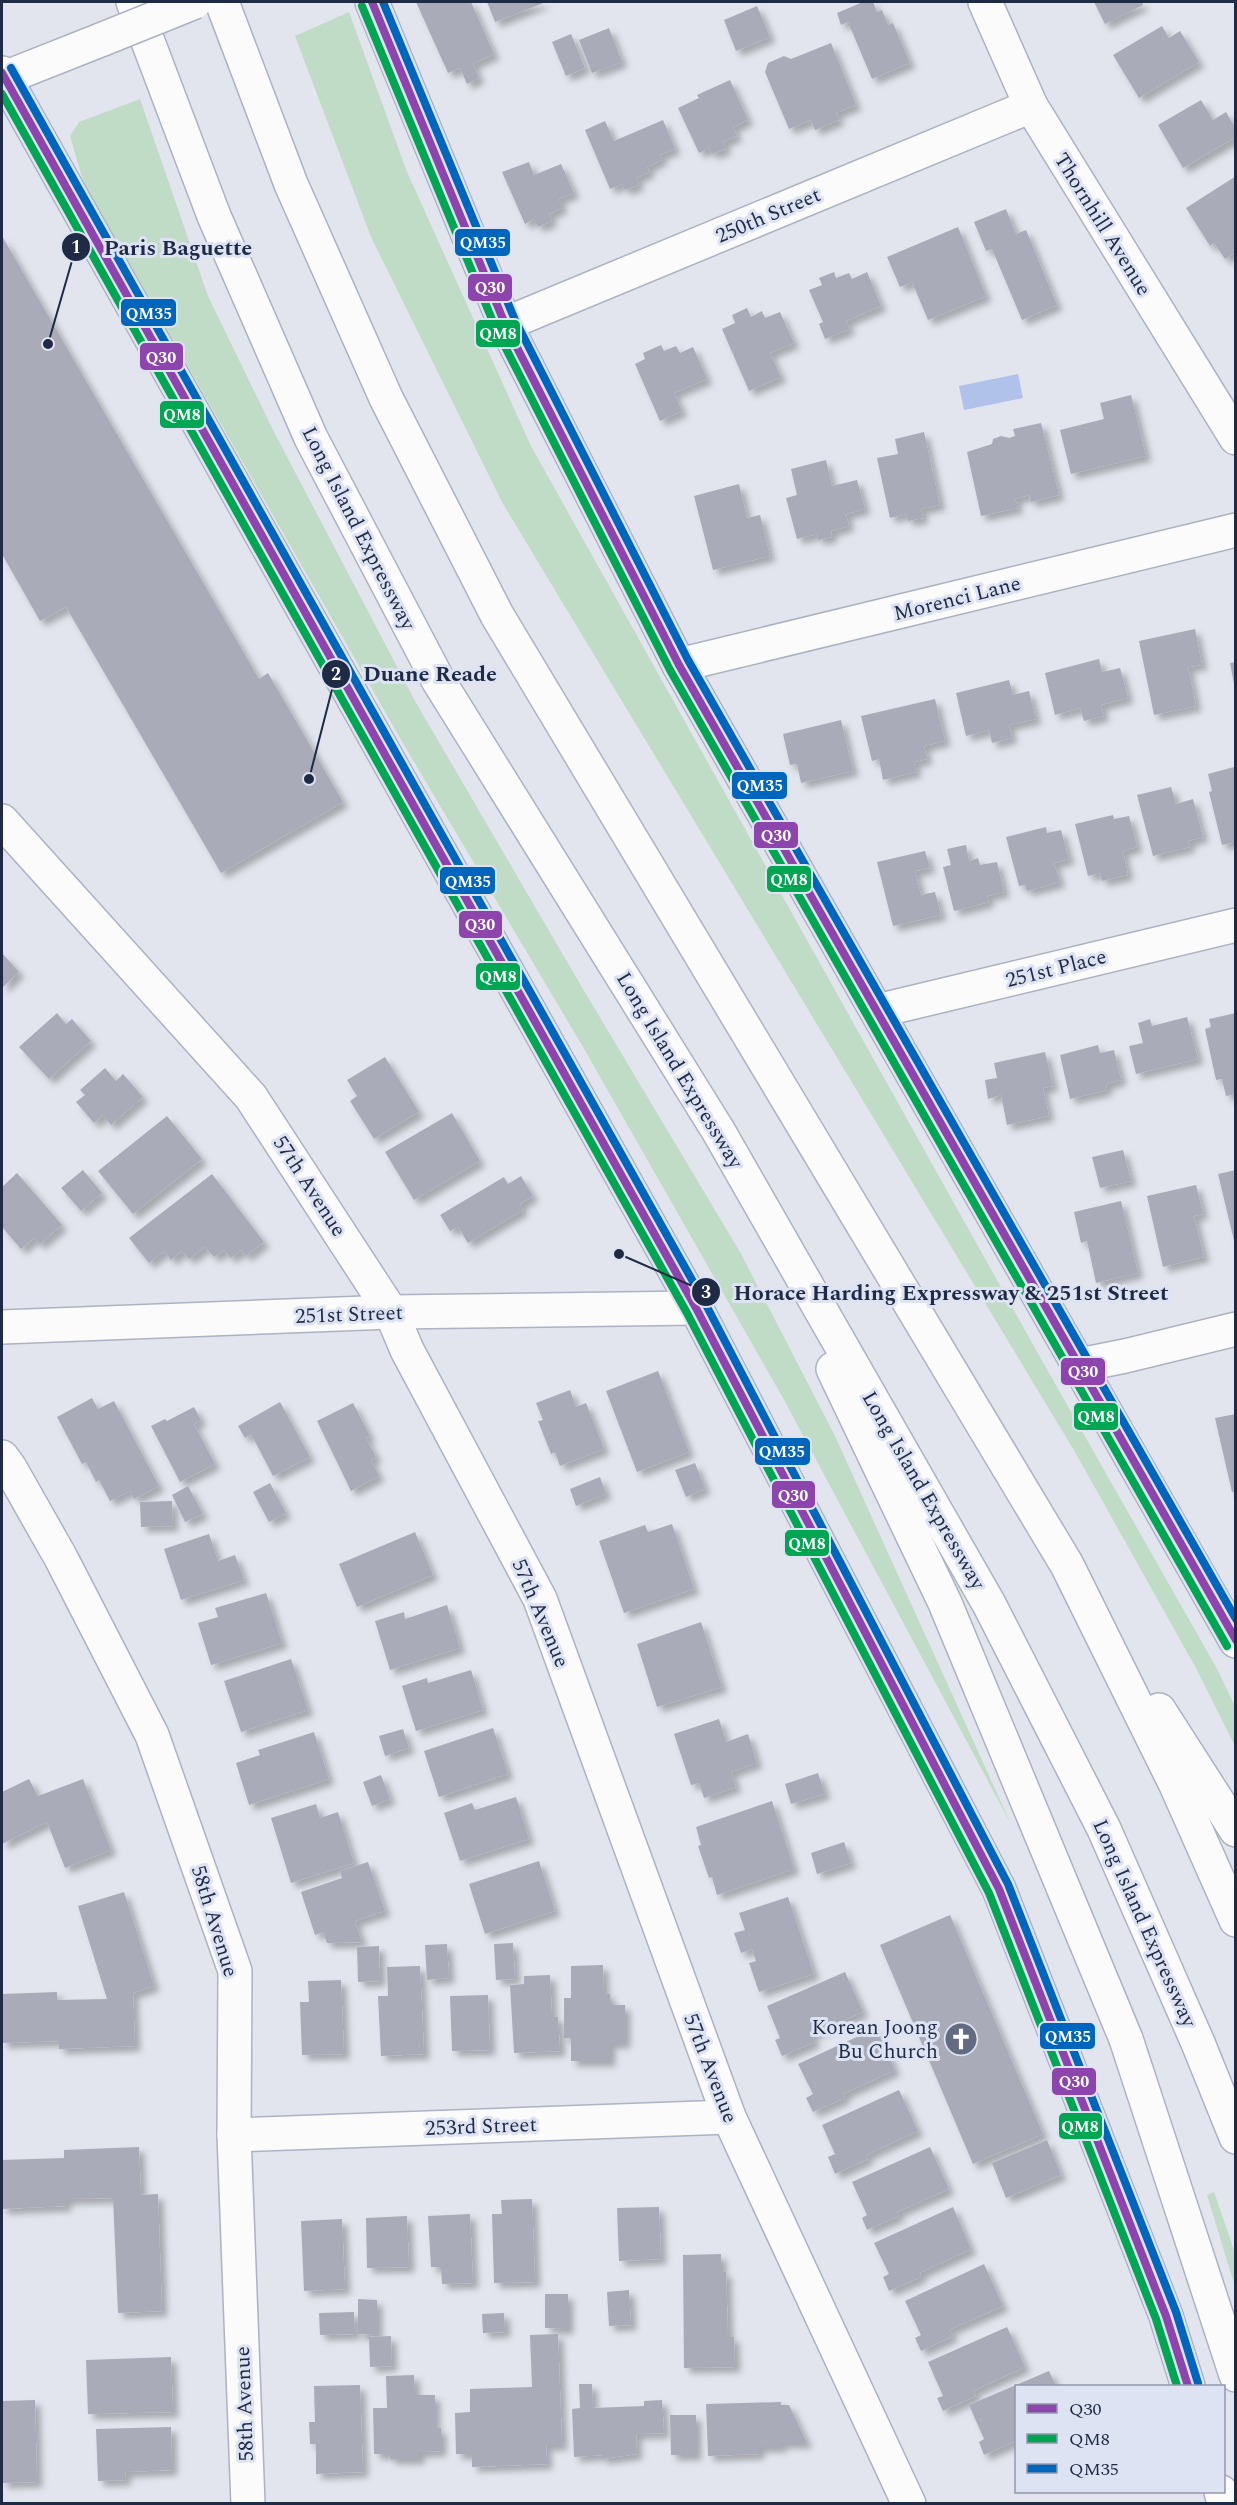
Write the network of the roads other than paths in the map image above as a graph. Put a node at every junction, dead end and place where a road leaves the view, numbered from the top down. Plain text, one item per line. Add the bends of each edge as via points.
1 (133, 2) edge
2 (195, 2) edge
3 (222, 2) edge
4 (372, 2) edge
5 (985, 2) edge
6 (2, 77) edge
7 (1031, 106) junction
8 (505, 324) junction
9 (1236, 438) edge
10 (1236, 530) edge
11 (679, 665) junction
12 (2, 821) edge
13 (1236, 925) edge
14 (877, 1011) junction
15 (719, 1132) junction
16 (696, 1308) junction
17 (391, 1312) junction
18 (2, 1327) edge
19 (1236, 1329) edge
20 (1080, 1365) junction
21 (2, 1456) edge
22 (1067, 1565) junction
23 (1236, 1641) edge
24 (1236, 1830) edge
25 (1236, 1920) edge
26 (729, 2117) junction
27 (234, 2135) junction
28 (1236, 2136) edge
29 (1236, 2375) edge
30 (1188, 2385) edge
31 (248, 2504) edge
32 (909, 2504) edge

1 - 15 main road, Long Island Expressway via 214,216 311,438 438,680
2 - 6 main road, bridge
3 - 22 main road via 291,184 386,398 497,615
4 - 8 main road
5 - 7 main road, Thornhill Avenue
6 - 16 main road
7 - 8 main road, 250th Street
7 - 9 main road, Thornhill Avenue
8 - 11 main road
10 - 11 main road, Morenci Lane
11 - 14 main road
12 - 17 main road, 57th Avenue via 251,1097
13 - 14 main road, 251st Place
14 - 20 main road
15 - 28 main road, Long Island Expressway via 989,1604 1104,1828
15 - 29 main road via 945,1603 1126,2039
16 - 17 main road, 251st Street
16 - 30 main road via 999,1889 1166,2316
17 - 18 main road, 251st Street
17 - 26 main road, 57th Avenue via 407,1350 540,1599
19 - 20 main road
20 - 23 main road
21 - 27 main road, 58th Avenue via 61,1558 152,1735 235,1971
22 - 24 main road
22 - 25 main road via 1176,1785
26 - 27 main road, 253rd Street
26 - 32 main road, 57th Avenue
27 - 31 main road, 58th Avenue

